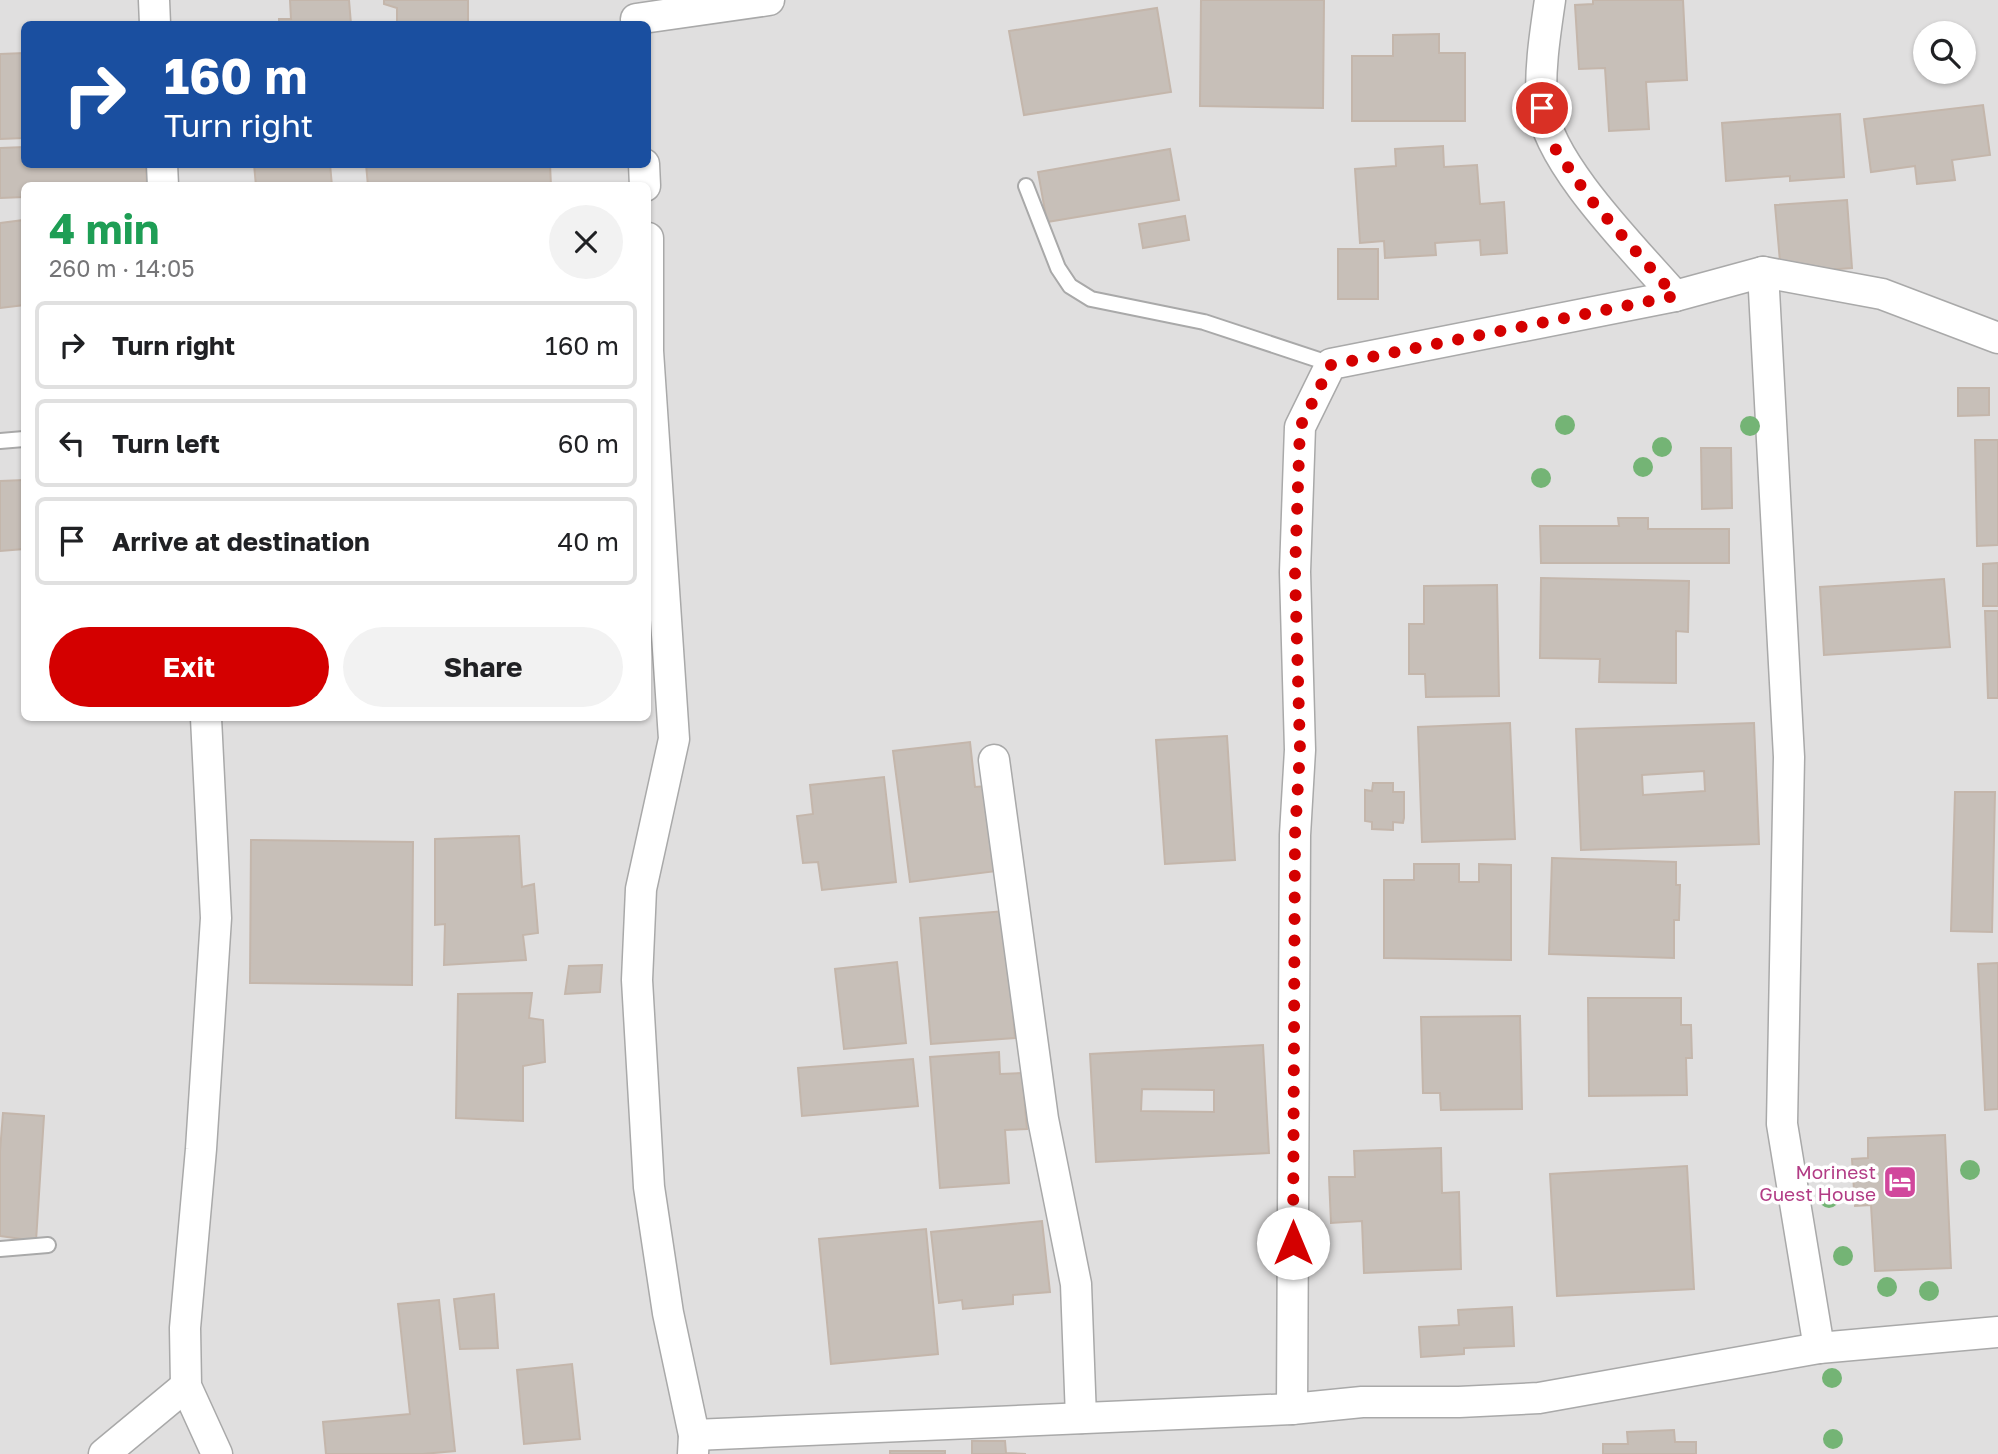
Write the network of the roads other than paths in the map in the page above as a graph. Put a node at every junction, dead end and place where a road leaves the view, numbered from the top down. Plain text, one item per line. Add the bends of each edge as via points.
1 (154, 0) edge
2 (769, 0) edge
3 (1550, 0) edge
4 (635, 14) edge
5 (155, 21) edge
6 (1026, 186) dead end
7 (1763, 272) junction
8 (1675, 296) junction
9 (1998, 338) edge
10 (1331, 365) junction
11 (651, 396) edge
12 (21, 439) edge
13 (0, 441) edge
14 (206, 721) edge
15 (993, 761) dead end
16 (48, 1245) dead end
17 (0, 1249) edge
18 (1998, 1332) edge
19 (1819, 1349) junction
20 (186, 1386) junction
21 (1292, 1409) junction
22 (1081, 1418) junction
23 (693, 1444) edge
24 (104, 1454) edge
25 (217, 1454) edge

1 - 5 street
2 - 4 street
3 - 8 street via 1542,108 1556,150 1591,200
6 - 10 lane via 1058,268 1070,286 1091,299 1204,322
7 - 8 street
7 - 9 street via 1882,294
7 - 19 street via 1789,757 1782,1124
8 - 10 street
10 - 21 street via 1300,427 1295,572 1300,750 1295,835
11 - 23 street via 674,739 641,889 637,980 649,1187
12 - 13 lane
14 - 20 street via 216,918 185,1328
15 - 22 street via 1043,1119 1076,1284
16 - 17 lane
18 - 19 street
19 - 21 street via 1539,1398 1362,1402
20 - 24 street
20 - 25 street
21 - 22 street
22 - 23 street

